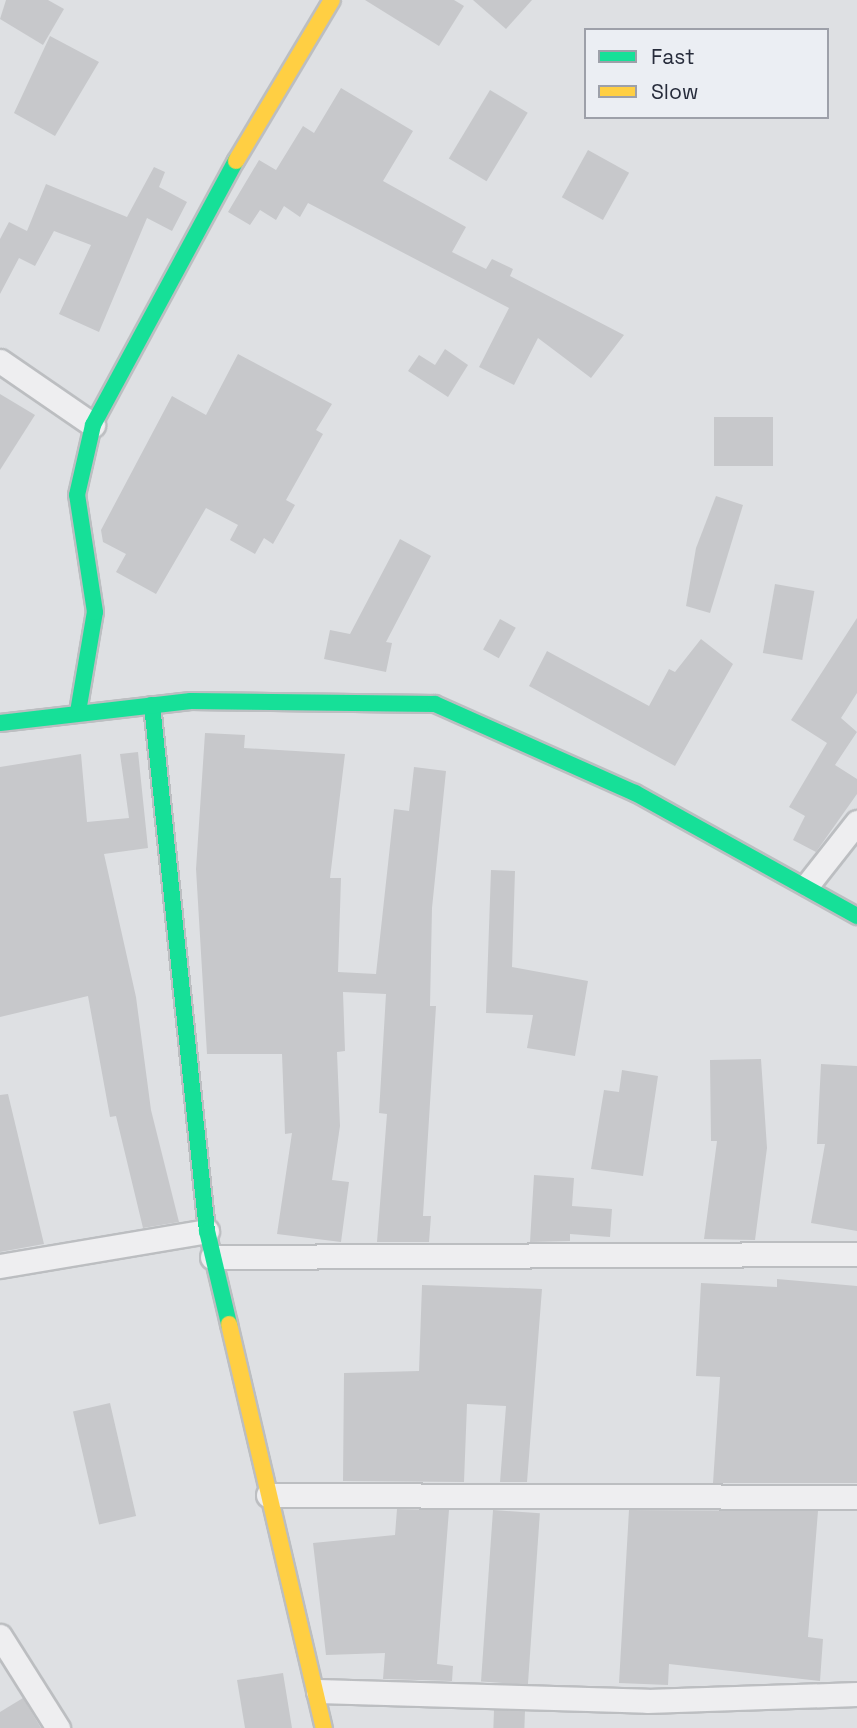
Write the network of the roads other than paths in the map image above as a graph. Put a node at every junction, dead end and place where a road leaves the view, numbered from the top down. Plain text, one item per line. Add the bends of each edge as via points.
1 (332, 0) edge
2 (0, 361) edge
3 (93, 425) junction
4 (152, 705) junction
5 (78, 712) junction
6 (0, 723) edge
7 (857, 822) edge
8 (808, 884) junction
9 (857, 916) edge
10 (207, 1231) junction
11 (857, 1254) edge
12 (212, 1257) junction
13 (0, 1266) edge
14 (268, 1495) junction
15 (857, 1497) edge
16 (0, 1636) edge
17 (318, 1691) junction
18 (857, 1694) edge
19 (58, 1728) edge
20 (324, 1728) edge

1 - 3 street via 215,197
2 - 3 street
3 - 5 street via 77,495 95,612
4 - 5 street
4 - 8 street via 435,704 635,793
4 - 10 street
5 - 6 street
7 - 8 street
8 - 9 street
10 - 12 street
10 - 13 street
11 - 12 street
12 - 14 street
14 - 15 street
14 - 17 street
16 - 19 street
17 - 18 street via 646,1701
17 - 20 street

